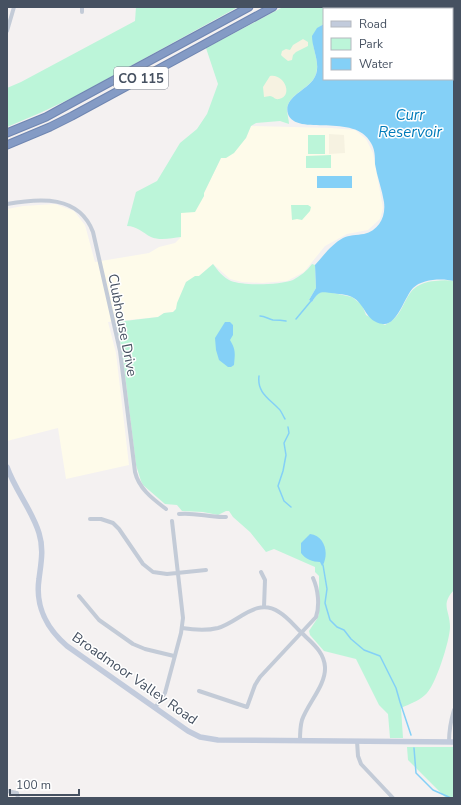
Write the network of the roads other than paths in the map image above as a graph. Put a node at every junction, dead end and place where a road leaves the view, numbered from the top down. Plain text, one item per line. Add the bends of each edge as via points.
1 (14, 7) edge
2 (249, 7) edge
3 (273, 7) edge
4 (7, 31) edge
5 (7, 133) edge
6 (7, 145) edge
7 (7, 204) edge
8 (7, 467) edge
9 (166, 509) dead end
10 (179, 514) dead end
11 (226, 517) dead end
12 (90, 519) dead end
13 (172, 521) dead end
14 (206, 570) dead end
15 (261, 572) dead end
16 (179, 573) junction
17 (313, 578) dead end
18 (79, 596) dead end
19 (264, 607) junction
20 (182, 628) junction
21 (301, 633) junction
22 (174, 656) junction
23 (199, 691) dead end
24 (155, 708) junction
25 (454, 710) edge
26 (453, 725) edge
27 (300, 741) junction
28 (357, 741) junction
29 (452, 742) edge
30 (7, 791) edge
31 (18, 798) edge
32 (393, 798) edge

1 - 4 street
2 - 5 highway, CO 115 via 46,117
3 - 6 highway, CO 115 via 72,116
7 - 9 street, Clubhouse Drive via 56,201 73,206 90,224 120,350 137,481
8 - 24 street, Broadmoor Valley Road via 39,532 42,551 38,590 41,610 51,630 67,646
10 - 11 street
12 - 16 street via 113,523 149,570 163,574
13 - 16 street
14 - 16 street
15 - 19 street via 265,580
16 - 20 street
17 - 21 street via 317,587 317,614
18 - 22 street via 99,620 133,644
19 - 20 street via 253,609 230,624 218,628
19 - 21 street via 279,612
20 - 22 street
21 - 23 street via 260,677 247,707
21 - 27 street via 318,649 325,667 322,680 302,719
22 - 24 street via 165,693
24 - 27 street, Broadmoor Valley Road via 188,731 205,738
25 - 26 street
26 - 29 street via 449,728
27 - 28 street, Broadmoor Valley Road
28 - 29 street, Broadmoor Valley Road
28 - 32 street via 361,764
30 - 31 street via 17,793

